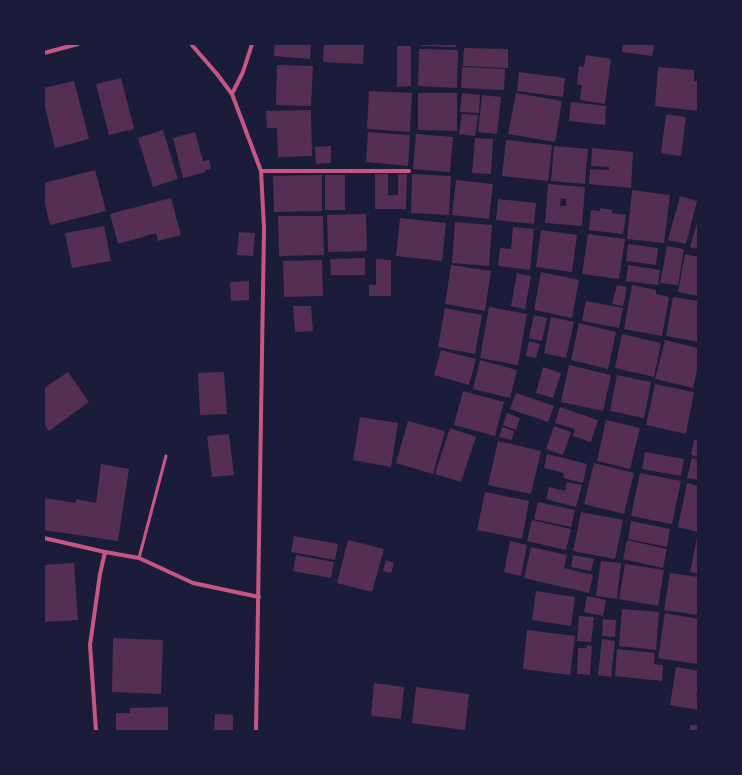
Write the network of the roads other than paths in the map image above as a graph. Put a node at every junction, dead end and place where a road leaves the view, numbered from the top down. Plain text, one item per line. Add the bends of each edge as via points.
1 (78, 44) edge
2 (191, 44) edge
3 (252, 44) edge
4 (44, 53) edge
5 (232, 94) junction
6 (261, 171) junction
7 (409, 171) dead end
8 (166, 456) dead end
9 (44, 538) edge
10 (105, 552) junction
11 (140, 558) junction
12 (259, 597) junction
13 (96, 731) edge
14 (256, 731) edge

1 - 4 street
2 - 5 street
3 - 5 street via 243,72
5 - 6 street
6 - 7 street
6 - 12 street via 264,228
8 - 11 lane
9 - 10 street
10 - 11 street
10 - 13 street via 90,645
11 - 12 street via 193,583
12 - 14 street

